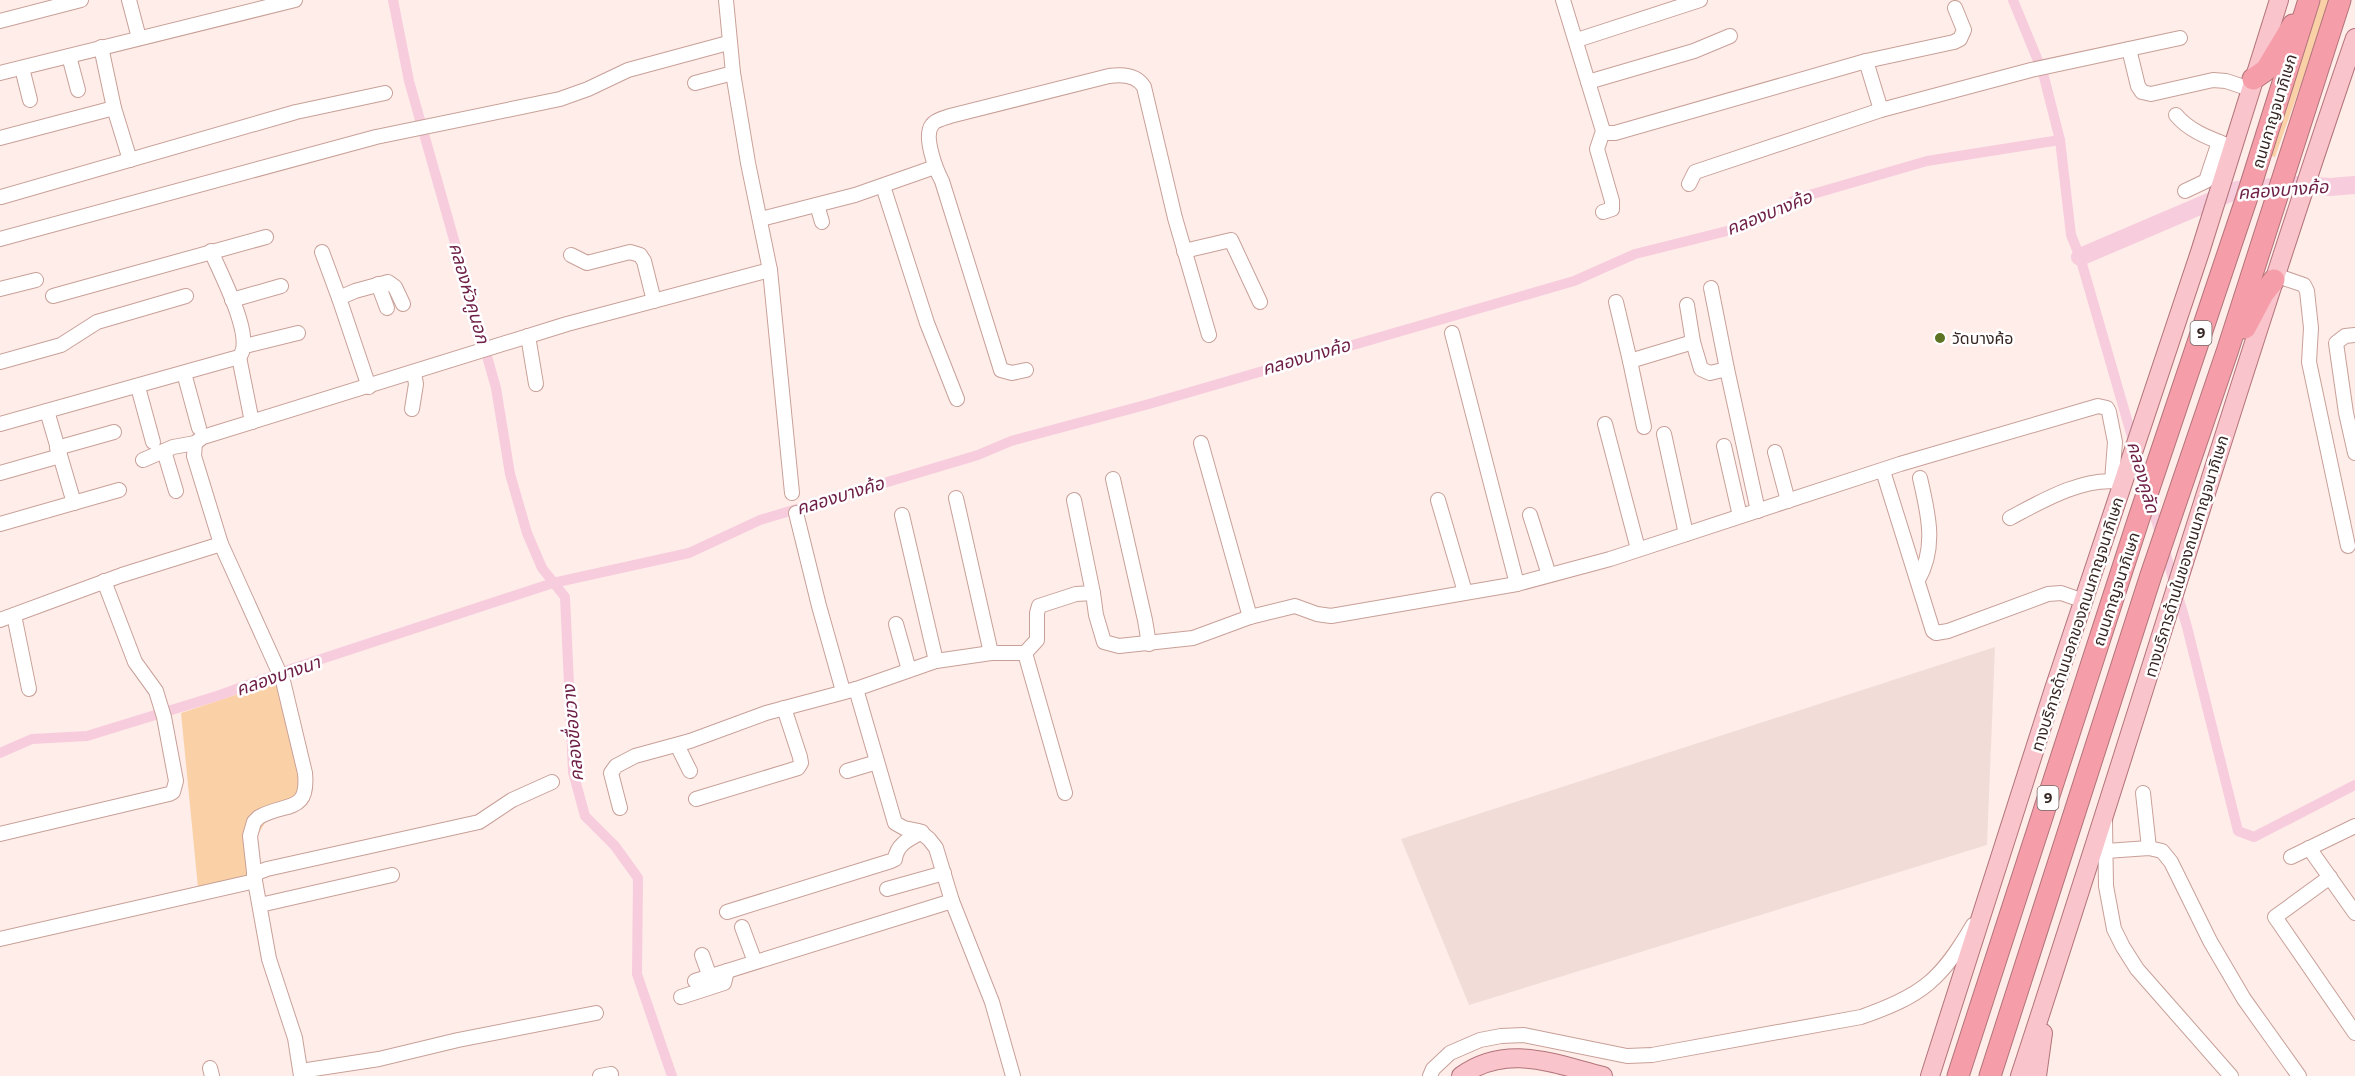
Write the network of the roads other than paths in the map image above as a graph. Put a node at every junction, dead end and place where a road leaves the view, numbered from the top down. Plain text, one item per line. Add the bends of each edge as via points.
1 (81, 0) edge
2 (129, 0) edge
3 (295, 0) edge
4 (726, 0) edge
5 (1563, 0) edge
6 (1700, 0) edge
7 (2279, 0) edge
8 (2340, 0) edge
9 (2307, 7) edge
10 (1955, 8) dead end
11 (0, 21) edge
12 (1730, 36) dead end
13 (139, 38) junction
14 (2180, 38) dead end
15 (2355, 38) edge
16 (1577, 40) junction
17 (729, 43) junction
18 (101, 48) junction
19 (2129, 49) junction
20 (69, 56) junction
21 (1866, 61) junction
22 (22, 68) junction
23 (0, 73) edge
24 (733, 73) junction
25 (695, 82) dead end
26 (1588, 82) junction
27 (2252, 84) junction
28 (78, 90) dead end
29 (385, 93) dead end
30 (30, 100) dead end
31 (114, 108) junction
32 (1881, 110) junction
33 (2176, 115) dead end
34 (1603, 131) junction
35 (0, 138) edge
36 (2226, 145) junction
37 (130, 160) junction
38 (935, 167) junction
39 (1689, 184) dead end
40 (883, 186) junction
41 (2185, 191) dead end
42 (0, 196) edge
43 (817, 205) junction
44 (1603, 212) dead end
45 (760, 219) junction
46 (822, 222) dead end
47 (266, 237) dead end
48 (0, 239) edge
49 (211, 251) junction
50 (1184, 251) junction
51 (322, 252) dead end
52 (571, 255) dead end
53 (770, 270) junction
54 (2274, 277) junction
55 (36, 280) dead end
56 (378, 284) junction
57 (281, 286) dead end
58 (1711, 288) dead end
59 (0, 289) edge
60 (53, 296) dead end
61 (186, 296) dead end
62 (339, 298) junction
63 (232, 300) junction
64 (654, 301) junction
65 (1260, 302) dead end
66 (1616, 302) dead end
67 (403, 304) dead end
68 (1687, 305) dead end
69 (387, 308) dead end
70 (298, 333) dead end
71 (1452, 333) dead end
72 (1209, 334) dead end
73 (2355, 335) edge
74 (528, 336) junction
75 (1693, 342) junction
76 (2228, 349) junction
77 (242, 352) junction
78 (1630, 361) junction
79 (0, 362) edge
80 (1727, 369) junction
81 (1026, 370) dead end
82 (184, 373) junction
83 (414, 373) junction
84 (536, 384) dead end
85 (138, 387) junction
86 (369, 387) junction
87 (957, 399) dead end
88 (412, 409) dead end
89 (47, 411) junction
90 (2351, 412) edge
91 (252, 422) junction
92 (0, 424) edge
93 (1605, 424) dead end
94 (1644, 427) dead end
95 (199, 428) dead end
96 (114, 432) dead end
97 (1664, 434) dead end
98 (153, 442) dead end
99 (195, 443) junction
100 (1201, 443) dead end
101 (1724, 446) dead end
102 (58, 452) junction
103 (164, 452) junction
104 (1775, 452) dead end
105 (2355, 453) edge
106 (143, 460) dead end
107 (1882, 471) junction
108 (0, 473) edge
109 (1920, 478) dead end
110 (2121, 478) junction
111 (1113, 479) dead end
112 (119, 490) dead end
113 (176, 491) dead end
114 (792, 493) dead end
115 (956, 498) dead end
116 (1074, 500) dead end
117 (1438, 500) dead end
118 (1788, 501) junction
119 (74, 503) junction
120 (1758, 511) junction
121 (796, 513) dead end
122 (902, 515) dead end
123 (1530, 515) dead end
124 (1740, 516) junction
125 (2010, 518) dead end
126 (0, 524) edge
127 (1686, 534) junction
128 (221, 544) junction
129 (2349, 546) dead end
130 (1638, 549) junction
131 (1549, 575) junction
132 (1918, 580) junction
133 (104, 581) junction
134 (1517, 584) junction
135 (1465, 592) junction
136 (1093, 593) junction
137 (2084, 601) junction
138 (14, 615) junction
139 (1250, 617) junction
140 (0, 620) edge
141 (896, 624) dead end
142 (1149, 644) junction
143 (991, 653) junction
144 (1025, 653) junction
145 (936, 661) junction
146 (909, 670) junction
147 (29, 689) dead end
148 (850, 690) junction
149 (784, 708) junction
150 (677, 745) junction
151 (877, 762) junction
152 (690, 771) dead end
153 (847, 771) dead end
154 (552, 783) dead end
155 (1065, 792) dead end
156 (2142, 793) dead end
157 (696, 799) dead end
158 (620, 808) dead end
159 (2105, 814) junction
160 (2355, 826) edge
161 (922, 832) junction
162 (0, 834) edge
163 (2150, 848) junction
164 (2309, 848) junction
165 (2106, 851) junction
166 (2291, 857) dead end
167 (944, 873) junction
168 (392, 874) dead end
169 (2330, 877) junction
170 (255, 878) junction
171 (887, 889) dead end
172 (952, 901) junction
173 (260, 905) junction
174 (1984, 905) junction
175 (727, 912) dead end
176 (2355, 913) edge
177 (742, 927) dead end
178 (0, 939) edge
179 (702, 955) dead end
180 (755, 962) junction
181 (727, 971) junction
182 (710, 976) junction
183 (695, 981) dead end
184 (2050, 984) junction
185 (681, 997) dead end
186 (596, 1013) dead end
187 (2355, 1033) edge
188 (300, 1075) edge
189 (1013, 1076) edge
190 (1430, 1076) edge
191 (1461, 1076) edge
192 (1603, 1076) edge
193 (1930, 1076) edge
194 (1958, 1076) edge
195 (1990, 1076) edge
196 (2020, 1076) edge
197 (2037, 1076) edge
198 (2231, 1076) edge
199 (2299, 1076) edge

1 - 11 street
2 - 13 street
3 - 13 street
4 - 17 street
5 - 16 street
6 - 16 street
7 - 27 main road, ทางบริการด้านนอกของถนนกาญจนาภิเษก
8 - 76 highway, ถนนกาญจนาภิเษก / 9
9 - 27 highway via 2266,70
9 - 194 highway, ถนนกาญจนาภิเษก / 9
10 - 21 street via 1964,30 1960,39
12 - 26 street via 1694,51
13 - 18 street
14 - 19 street
15 - 54 main road, ทางบริการด้านในของถนนกาญจนาภิเษก
16 - 26 street
17 - 24 street
17 - 48 street via 628,70 560,99 404,130
18 - 20 street
18 - 31 street
19 - 27 street via 2142,92 2151,94 2213,80
19 - 32 street via 2031,70
20 - 22 street
20 - 28 street
21 - 32 street
21 - 34 street via 1615,133
22 - 23 street
22 - 30 street
24 - 25 street
24 - 45 street
26 - 34 street
27 - 36 main road, ทางบริการด้านนอกของถนนกาญจนาภิเษก
29 - 37 street via 296,112
31 - 35 street
31 - 37 street
32 - 39 street via 1695,172
33 - 36 street via 2189,128
34 - 44 street via 1598,149 1612,209
36 - 41 street via 2206,181
36 - 110 main road, ทางบริการด้านนอกของถนนกาญจนาภิเษก via 2225,171
37 - 42 street
38 - 40 street
38 - 50 street via 929,138 933,123 1102,78 1136,78 1144,87
38 - 81 street via 1001,370
40 - 43 street
40 - 87 street via 927,323
43 - 45 street
43 - 46 street
45 - 53 street
47 - 49 street
49 - 60 street
49 - 63 street
50 - 65 street via 1231,240
50 - 72 street
51 - 62 street
52 - 64 street via 587,263 630,252 640,255
53 - 64 street
53 - 114 street
54 - 76 highway via 2239,340
54 - 129 street via 2304,285 2307,291 2309,362
54 - 159 main road, ทางบริการด้านในของถนนกาญจนาภิเษก
55 - 59 street
56 - 62 street
56 - 67 street via 392,283
56 - 69 street
57 - 63 street
58 - 80 street
61 - 79 street via 97,322 61,345
62 - 86 street
63 - 77 street via 240,321
64 - 74 street
66 - 78 street
68 - 75 street
70 - 77 street
71 - 134 street
73 - 90 street via 2336,343
74 - 83 street
74 - 84 street
75 - 78 street
75 - 80 street via 1703,370
76 - 195 highway, ถนนกาญจนาภิเษก / 9 via 2172,510
77 - 82 street
77 - 91 street
78 - 94 street
80 - 120 street
82 - 85 street
82 - 95 street
83 - 86 street
83 - 88 street
85 - 89 street
85 - 98 street
86 - 91 street
89 - 92 street
89 - 102 street
90 - 105 street
91 - 99 street
93 - 130 street
96 - 102 street
97 - 127 street
99 - 103 street
99 - 128 street via 194,456
100 - 139 street
101 - 124 street
102 - 108 street
102 - 119 street
103 - 106 street
103 - 113 street
104 - 118 street
107 - 110 street via 2098,406 2107,408
107 - 118 street
107 - 132 street
109 - 132 street via 1931,526 1925,565
110 - 125 street via 2069,489
110 - 137 main road, ทางบริการด้านนอกของถนนกาญจนาภิเษก
111 - 142 street
112 - 119 street
115 - 143 street
116 - 136 street
117 - 135 street
118 - 120 street
119 - 126 street
120 - 124 street
121 - 148 street
122 - 145 street
123 - 131 street
124 - 127 street
127 - 130 street
128 - 133 street
128 - 170 street via 283,681 305,773 304,797 254,822 250,836
130 - 131 street
131 - 134 street
132 - 137 street via 1936,633 2048,594 2061,593
133 - 138 street
133 - 162 street via 135,662 156,691 176,781 173,792
134 - 135 street
135 - 139 street via 1343,614 1317,614 1295,606
136 - 142 street via 1104,642 1119,646
136 - 144 street via 1039,606 1037,640
137 - 174 main road, ทางบริการด้านนอกของถนนกาญจนาภิเษก
138 - 140 street
138 - 147 street
139 - 142 street via 1193,638
141 - 146 street
143 - 144 street
143 - 145 street
144 - 155 street
145 - 146 street
146 - 148 street
148 - 149 street
148 - 151 street
149 - 150 street
149 - 157 street via 800,757 798,768
150 - 152 street
150 - 158 street via 635,756 613,769 611,776
151 - 153 street
151 - 161 street via 895,823
154 - 170 street via 512,800 479,822 267,869
156 - 163 street
159 - 165 street
159 - 184 main road, ทางบริการด้านในของถนนกาญจนาภิเษก
160 - 164 street
161 - 167 street via 936,848
161 - 175 street via 901,845 891,861
163 - 165 street
163 - 199 street via 2162,851 2171,862 2244,999
164 - 166 street
164 - 169 street
165 - 198 street via 2109,902 2122,947
167 - 171 street
167 - 172 street
168 - 173 street
169 - 176 street
169 - 187 street via 2278,912 2275,920
170 - 173 street
170 - 178 street
172 - 180 street
172 - 189 street via 992,1002
173 - 188 street via 269,959 295,1038
174 - 190 street via 1949,964 1933,981 1888,1008 1861,1017 1652,1056 1627,1056 1524,1035 1501,1036 1450,1053
174 - 193 main road, ทางบริการด้านนอกของถนนกาญจนาภิเษก
177 - 180 street
179 - 182 street
180 - 181 street
181 - 182 street
181 - 185 street via 724,983
182 - 183 street
184 - 196 main road, ทางบริการด้านในของถนนกาญจนาภิเษก
184 - 197 main road
186 - 188 street
191 - 192 main road via 1482,1064 1511,1057

